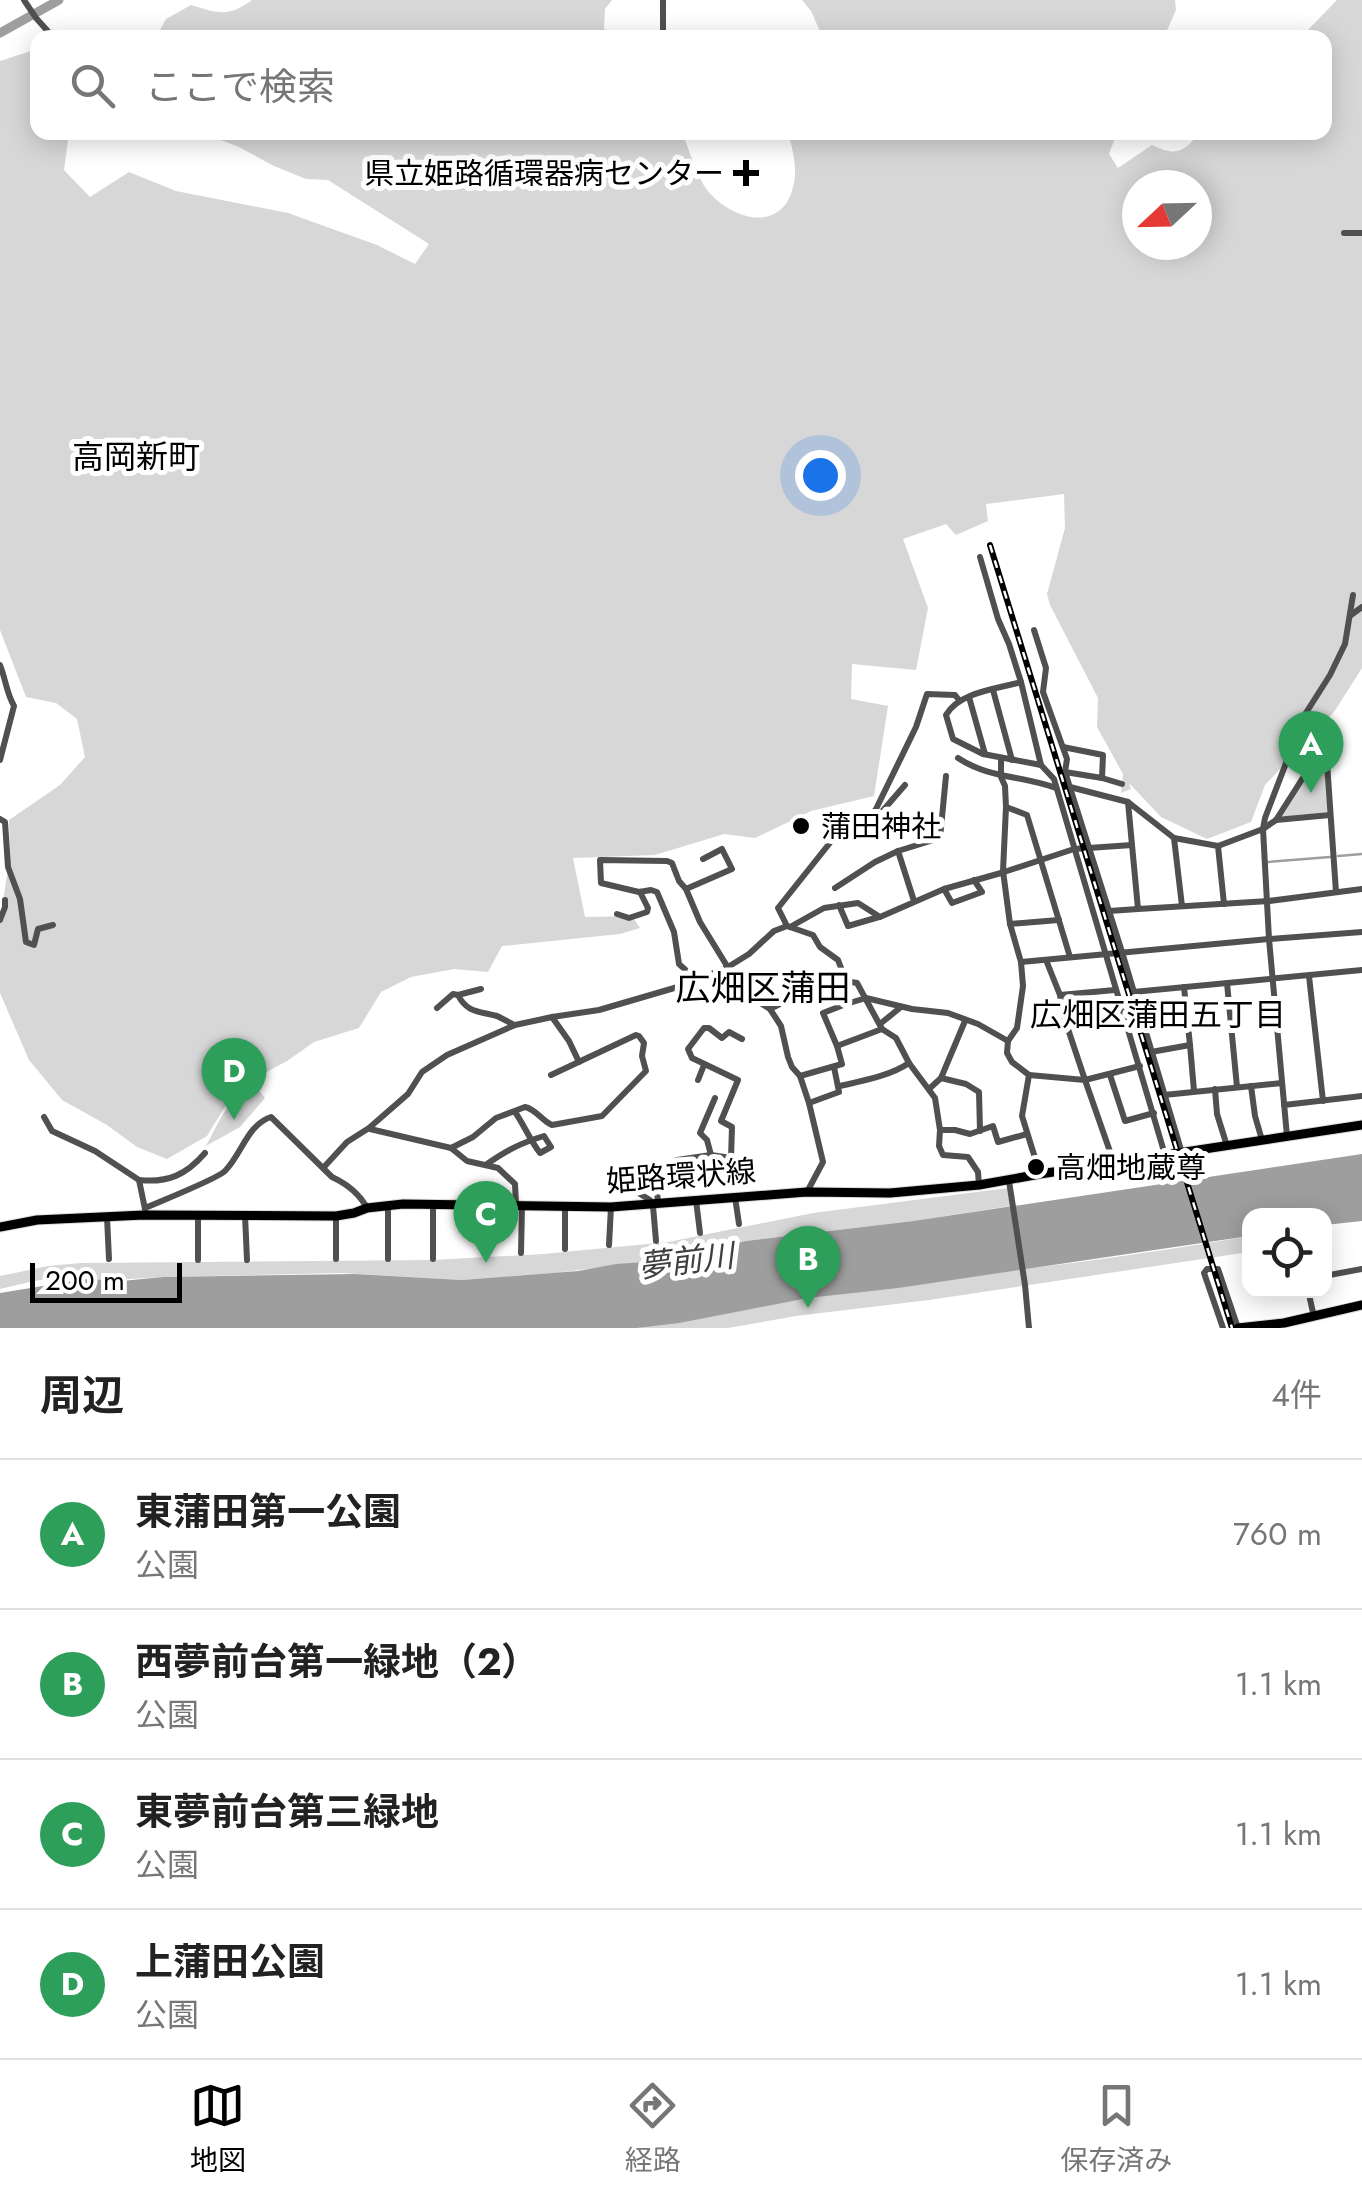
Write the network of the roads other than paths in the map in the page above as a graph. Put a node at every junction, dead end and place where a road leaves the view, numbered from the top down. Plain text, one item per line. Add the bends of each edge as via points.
1 (24, 0) edge
2 (663, 0) edge
3 (47, 30) edge
4 (663, 30) edge
5 (1344, 233) dead end
6 (1362, 233) edge
7 (980, 558) dead end
8 (1353, 595) dead end
9 (1362, 607) edge
10 (1350, 616) junction
11 (1034, 630) dead end
12 (0, 667) edge
13 (1020, 682) junction
14 (992, 690) junction
15 (968, 698) junction
16 (959, 700) junction
17 (1064, 748) junction
18 (985, 754) junction
19 (958, 758) dead end
20 (1002, 759) junction
21 (0, 760) edge
22 (1012, 760) junction
23 (1041, 765) junction
24 (1066, 772) junction
25 (946, 776) dead end
26 (1000, 777) junction
27 (1102, 778) junction
28 (1122, 784) dead end
29 (905, 785) dead end
30 (1071, 790) junction
31 (1058, 792) junction
32 (1128, 802) junction
33 (1006, 807) junction
34 (1330, 815) junction
35 (0, 820) edge
36 (1276, 820) junction
37 (867, 821) junction
38 (1263, 829) junction
39 (1174, 838) junction
40 (1132, 845) junction
41 (1218, 846) junction
42 (1089, 847) junction
43 (1074, 849) junction
44 (898, 852) junction
45 (703, 858) dead end
46 (1041, 859) junction
47 (1003, 871) junction
48 (974, 880) junction
49 (835, 888) dead end
50 (686, 889) junction
51 (944, 889) junction
52 (1362, 889) edge
53 (640, 892) junction
54 (1336, 892) junction
55 (5, 900) dead end
56 (914, 901) junction
57 (1269, 901) junction
58 (1224, 904) junction
59 (839, 905) junction
60 (1182, 906) junction
61 (1138, 909) junction
62 (1108, 911) junction
63 (617, 914) dead end
64 (880, 917) junction
65 (0, 920) edge
66 (1059, 920) junction
67 (1010, 924) junction
68 (53, 926) dead end
69 (788, 926) junction
70 (1362, 932) edge
71 (1269, 938) junction
72 (1122, 952) junction
73 (1106, 955) junction
74 (1070, 957) junction
75 (1046, 960) junction
76 (1021, 962) junction
77 (728, 967) junction
78 (1362, 970) edge
79 (1309, 976) junction
80 (1274, 979) junction
81 (694, 981) junction
82 (843, 981) junction
83 (1227, 983) junction
84 (1184, 987) junction
85 (480, 988) dead end
86 (1116, 990) junction
87 (1133, 992) junction
88 (1060, 994) junction
89 (458, 995) junction
90 (866, 998) junction
91 (846, 1004) junction
92 (902, 1006) junction
93 (437, 1008) dead end
94 (770, 1009) junction
95 (552, 1017) junction
96 (965, 1021) junction
97 (515, 1025) junction
98 (881, 1026) junction
99 (742, 1038) dead end
100 (1008, 1042) junction
101 (837, 1046) junction
102 (1190, 1046) junction
103 (1151, 1052) junction
104 (579, 1062) junction
105 (909, 1063) junction
106 (704, 1065) junction
107 (1140, 1066) junction
108 (834, 1067) junction
109 (551, 1075) dead end
110 (1029, 1075) junction
111 (1110, 1075) junction
112 (800, 1076) junction
113 (941, 1078) junction
114 (698, 1080) dead end
115 (1086, 1080) junction
116 (1282, 1083) junction
117 (840, 1086) junction
118 (1250, 1086) junction
119 (1237, 1087) junction
120 (930, 1089) junction
121 (1215, 1089) junction
122 (1194, 1091) junction
123 (1164, 1095) junction
124 (1362, 1096) edge
125 (715, 1098) dead end
126 (1323, 1101) junction
127 (809, 1102) junction
128 (1284, 1105) junction
129 (515, 1112) junction
130 (1154, 1114) junction
131 (44, 1116) dead end
132 (1362, 1125) edge
133 (369, 1128) junction
134 (940, 1130) junction
135 (980, 1131) junction
136 (1027, 1134) junction
137 (1288, 1136) junction
138 (1262, 1140) junction
139 (1226, 1146) junction
140 (450, 1148) junction
141 (206, 1153) dead end
142 (1182, 1153) junction
143 (711, 1155) junction
144 (1166, 1156) junction
145 (731, 1158) junction
146 (1114, 1163) junction
147 (486, 1165) junction
148 (751, 1166) dead end
149 (324, 1167) junction
150 (1040, 1174) junction
151 (139, 1180) junction
152 (628, 1185) dead end
153 (979, 1185) junction
154 (1010, 1185) junction
155 (807, 1192) junction
156 (735, 1198) junction
157 (696, 1200) junction
158 (433, 1204) junction
159 (519, 1205) junction
160 (654, 1205) junction
161 (388, 1206) junction
162 (565, 1206) junction
163 (367, 1208) junction
164 (610, 1208) junction
165 (144, 1211) junction
166 (198, 1216) junction
167 (245, 1216) junction
168 (336, 1216) junction
169 (106, 1217) junction
170 (739, 1224) dead end
171 (0, 1227) edge
172 (700, 1232) dead end
173 (656, 1240) dead end
174 (609, 1245) dead end
175 (565, 1249) dead end
176 (522, 1252) dead end
177 (434, 1258) dead end
178 (336, 1259) dead end
179 (388, 1259) dead end
180 (109, 1260) dead end
181 (198, 1260) dead end
182 (247, 1260) dead end
183 (1362, 1269) edge
184 (1332, 1275) edge
185 (1310, 1298) edge
186 (1362, 1305) edge
187 (1314, 1317) junction
188 (1264, 1326) edge
189 (1029, 1328) edge
190 (1223, 1328) edge
191 (1238, 1328) edge

1 - 3 street
2 - 4 street
5 - 6 street
7 - 13 street
8 - 10 street
9 - 10 street
10 - 38 street via 1345,644 1304,716
11 - 17 street via 1046,668 1043,692
12 - 21 street via 14,706
13 - 14 street
13 - 23 street
14 - 15 street
14 - 22 street
15 - 16 street
15 - 18 street
16 - 18 street via 946,715 953,739
16 - 37 street via 927,694
17 - 24 street
17 - 27 street via 1104,755
18 - 20 street
19 - 26 street
20 - 22 street
20 - 26 street
22 - 23 street
23 - 31 street
24 - 27 street
24 - 30 street
25 - 44 street via 940,838
26 - 31 street
26 - 33 street
27 - 28 street
29 - 37 street
30 - 31 street
30 - 32 street
30 - 42 street
31 - 43 street
32 - 39 street
32 - 40 street
33 - 46 street via 1027,815
33 - 47 street
34 - 36 street
34 - 36 street via 1327,763 1306,773
34 - 54 street
35 - 68 street via 26,942 34,945 38,929
36 - 38 street
37 - 69 street via 833,839 778,908
38 - 41 street
38 - 57 street
39 - 41 street
39 - 60 street
40 - 42 street
40 - 61 street
41 - 58 street
42 - 43 street
42 - 62 street
43 - 46 street
43 - 73 street
44 - 49 street
44 - 56 street
45 - 50 street via 722,849 732,869
46 - 47 street
46 - 66 street
47 - 48 street
47 - 67 street
48 - 51 street
48 - 51 street via 982,892 952,902
50 - 53 street via 672,862 600,860 601,882
50 - 77 street
51 - 56 street
52 - 54 street
53 - 63 street via 647,912
53 - 81 street via 657,892 674,932 678,964
54 - 57 street
55 - 65 street
56 - 64 street
57 - 58 street
57 - 71 street
58 - 60 street
59 - 64 street via 858,903
59 - 64 street via 848,926
59 - 69 street
60 - 61 street
61 - 62 street
62 - 72 street
66 - 67 street
66 - 74 street
67 - 76 street
69 - 77 street
69 - 82 street via 812,935 838,960
70 - 71 street
71 - 72 street
71 - 80 street
72 - 73 street
72 - 87 street
73 - 74 street
73 - 86 street
74 - 75 street
75 - 76 street
75 - 88 street
76 - 100 street via 1017,1028
77 - 81 street
77 - 94 street via 743,992
78 - 79 street
79 - 80 street
79 - 126 street
80 - 83 street
80 - 116 street
81 - 95 street
82 - 90 street via 857,983
82 - 91 street
82 - 94 street
83 - 84 street
83 - 119 street
84 - 87 street
84 - 102 street
85 - 89 street
86 - 88 street
86 - 107 street
87 - 103 street
88 - 115 street
89 - 93 street
89 - 97 street via 465,1007
90 - 91 street
90 - 92 street
90 - 98 street
91 - 101 street via 822,1013
92 - 96 street
92 - 98 street
94 - 112 street
95 - 97 street
95 - 104 street
96 - 100 street
96 - 113 street
97 - 133 street via 422,1072
98 - 101 street
98 - 105 street
99 - 106 street via 729,1032 722,1038 704,1028 688,1049
100 - 110 street via 1012,1062
101 - 108 street via 842,1064
102 - 103 street
102 - 122 street
103 - 123 street
104 - 109 street
104 - 129 street via 636,1035 644,1043 647,1068 600,1117 552,1125 530,1108
105 - 117 street
105 - 120 street
106 - 114 street
106 - 145 street via 738,1080 721,1121 732,1128
107 - 111 street
107 - 130 street
108 - 112 street
108 - 117 street
110 - 115 street
110 - 136 street via 1022,1116
111 - 115 street
111 - 130 street via 1125,1121
112 - 127 street
113 - 120 street
113 - 135 street via 979,1092
115 - 146 street
116 - 118 street
116 - 128 street
117 - 127 street
118 - 119 street
118 - 138 street
119 - 121 street
120 - 134 street
121 - 122 street
121 - 139 street
122 - 123 street
123 - 142 street
124 - 126 street
125 - 143 street via 700,1132
126 - 128 street
127 - 155 street via 823,1162
128 - 137 street
129 - 140 street
129 - 147 street via 530,1140
130 - 144 street
131 - 151 street via 52,1131
132 - 137 main road, 姫路環状線
133 - 140 street
133 - 149 street
134 - 135 street
134 - 153 street via 943,1155 968,1157
135 - 136 street via 993,1126 998,1142
136 - 150 street
137 - 138 main road, 姫路環状線
138 - 139 main road, 姫路環状線
139 - 142 main road, 姫路環状線
140 - 147 street
141 - 151 street via 172,1179
142 - 144 main road, 姫路環状線
143 - 145 street
143 - 160 street via 677,1160 656,1174
144 - 146 main road, 姫路環状線
145 - 148 street via 734,1166
146 - 150 main road, 姫路環状線
147 - 159 street via 516,1184
149 - 163 street
149 - 165 street via 266,1117 223,1174
150 - 154 main road, 姫路環状線
151 - 165 street
152 - 160 street
153 - 154 main road, 姫路環状線
153 - 155 main road, 姫路環状線
154 - 189 street
155 - 156 main road, 姫路環状線
156 - 157 main road, 姫路環状線
156 - 170 street
157 - 160 main road, 姫路環状線
157 - 172 street
158 - 159 main road, 姫路環状線
158 - 161 main road, 姫路環状線
158 - 177 street
159 - 162 main road, 姫路環状線
159 - 176 street
160 - 164 main road, 姫路環状線
160 - 173 street
161 - 163 main road, 姫路環状線
161 - 179 street
162 - 164 main road, 姫路環状線
162 - 175 street
163 - 168 main road, 姫路環状線
164 - 174 street
165 - 166 main road, 姫路環状線
165 - 169 main road, 姫路環状線
166 - 167 main road, 姫路環状線
166 - 181 street
167 - 168 main road, 姫路環状線
167 - 182 street
168 - 178 street
169 - 171 main road, 姫路環状線
169 - 180 street
183 - 184 street
185 - 187 street
186 - 187 main road
187 - 188 main road
188 - 191 main road
190 - 191 street via 1206,1270 1218,1269

